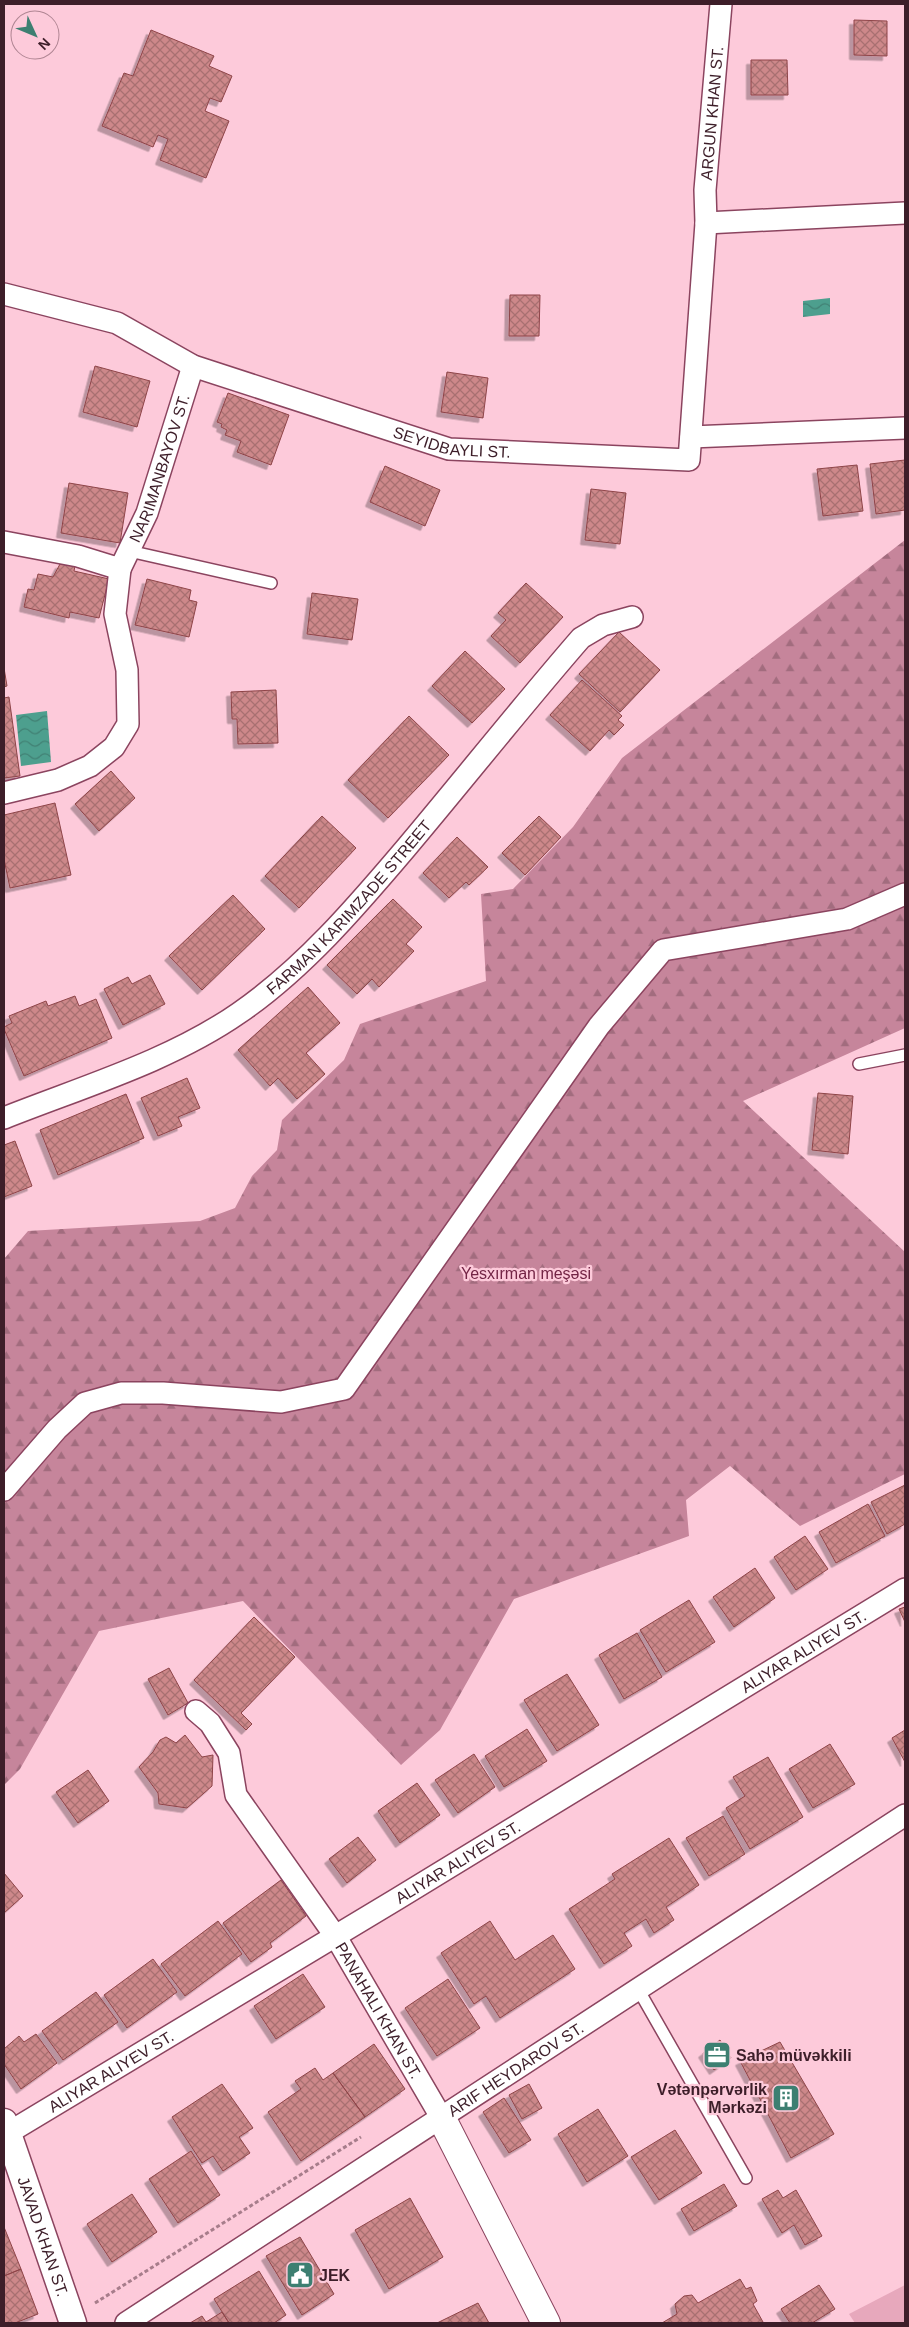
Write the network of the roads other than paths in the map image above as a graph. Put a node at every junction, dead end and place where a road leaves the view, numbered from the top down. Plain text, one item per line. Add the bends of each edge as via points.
1 (721, 4) edge
2 (905, 213) edge
3 (706, 223) junction
4 (4, 294) edge
5 (193, 366) junction
6 (905, 428) edge
7 (691, 437) junction
8 (4, 542) edge
9 (125, 560) junction
10 (271, 583) dead end
11 (632, 617) dead end
12 (4, 793) edge
13 (905, 894) edge
14 (905, 1055) edge
15 (859, 1064) dead end
16 (4, 1118) edge
17 (4, 1490) edge
18 (905, 1589) edge
19 (196, 1711) dead end
20 (905, 1815) edge
21 (336, 1936) junction
22 (638, 1989) junction
23 (441, 2117) junction
24 (6, 2127) edge
25 (746, 2178) dead end
26 (73, 2323) edge
27 (126, 2323) edge
28 (546, 2323) edge

1 - 3 street, ARGUN KHAN ST. via 705,190
2 - 3 street
3 - 7 street, SEYIDBAYLI ST.
4 - 5 street, SEYIDBAYLI ST. via 117,323
5 - 7 street, SEYIDBAYLI ST. via 449,449 689,460
5 - 9 street, NARIMANBAYOV ST. via 147,513
6 - 7 street
8 - 9 street via 78,556
9 - 10 lane
9 - 12 street, NARIMANBAYOV ST. via 115,614 127,670 128,724 114,747 90,766 58,780
11 - 16 street, FARMAN KARIMZADE STREET via 602,625 582,638 389,868 286,976 194,1042
13 - 17 street via 847,919 663,950 599,1026 344,1389 281,1402 121,1393 85,1403
14 - 15 lane
18 - 21 street, ALIYAR ALIYEV ST.
19 - 21 street, PANAHALI KHAN ST. via 210,1723 229,1753 236,1795
20 - 22 street, ARIF HEYDAROV ST.
21 - 23 street, PANAHALI KHAN ST.
21 - 24 street, ALIYAR ALIYEV ST.
22 - 23 street, ARIF HEYDAROV ST.
22 - 25 lane
23 - 27 street, ARIF HEYDAROV ST.
23 - 28 main road, PANAHALI KHAN ST.
24 - 26 street, JAVAD KHAN ST.

